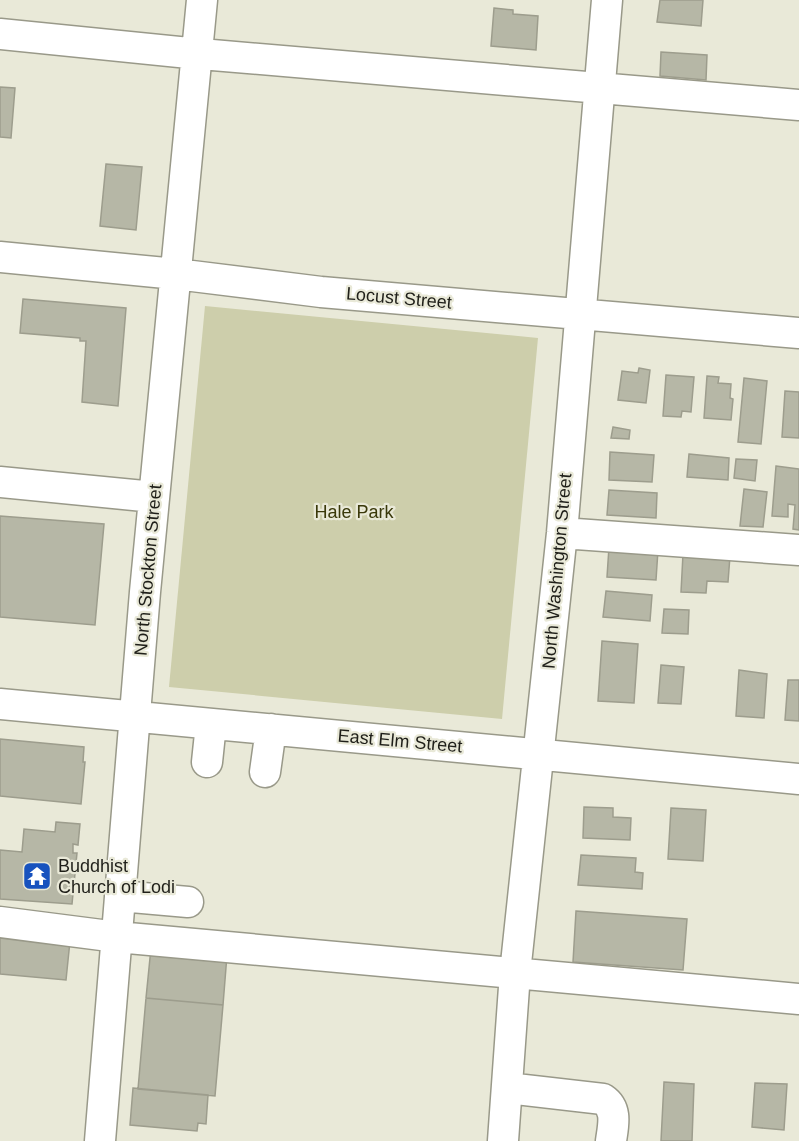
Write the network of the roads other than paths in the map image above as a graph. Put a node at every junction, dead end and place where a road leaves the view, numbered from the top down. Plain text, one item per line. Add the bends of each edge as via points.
1 (202, 0) edge
2 (607, 0) edge
3 (0, 34) edge
4 (197, 53) junction
5 (600, 87) junction
6 (799, 105) edge
7 (0, 257) edge
8 (176, 274) junction
9 (579, 314) junction
10 (799, 333) edge
11 (0, 482) edge
12 (154, 497) junction
13 (562, 533) junction
14 (799, 550) edge
15 (0, 704) edge
16 (135, 717) junction
17 (211, 724) junction
18 (270, 729) junction
19 (539, 754) junction
20 (207, 762) dead end
21 (265, 772) dead end
22 (799, 779) edge
23 (120, 896) junction
24 (188, 902) dead end
25 (0, 922) edge
26 (117, 937) junction
27 (515, 973) junction
28 (799, 999) edge
29 (507, 1088) junction
30 (100, 1141) edge
31 (503, 1141) edge
32 (611, 1141) edge

1 - 4 street, North Stockton Street
2 - 5 street, North Washington Street
3 - 4 street
4 - 5 street
4 - 8 street, North Stockton Street
5 - 6 street
5 - 9 street, North Washington Street
7 - 8 street, Locust Street
8 - 9 street, Locust Street via 321,292
8 - 12 street, North Stockton Street
9 - 10 street, Locust Street
9 - 13 street, North Washington Street
11 - 12 street
12 - 16 street, North Stockton Street
13 - 14 street
13 - 19 street, North Washington Street
15 - 16 street, East Elm Street
16 - 17 street, East Elm Street
16 - 23 street, North Stockton Street
17 - 18 street, East Elm Street
17 - 20 street
18 - 19 street, East Elm Street
18 - 21 street
19 - 22 street, East Elm Street
19 - 27 street, North Washington Street
23 - 24 street
23 - 26 street, North Stockton Street
25 - 26 street
26 - 27 street
26 - 30 street, North Stockton Street
27 - 28 street
27 - 29 street, North Washington Street
29 - 31 street, North Washington Street
29 - 32 street via 603,1099 614,1116

